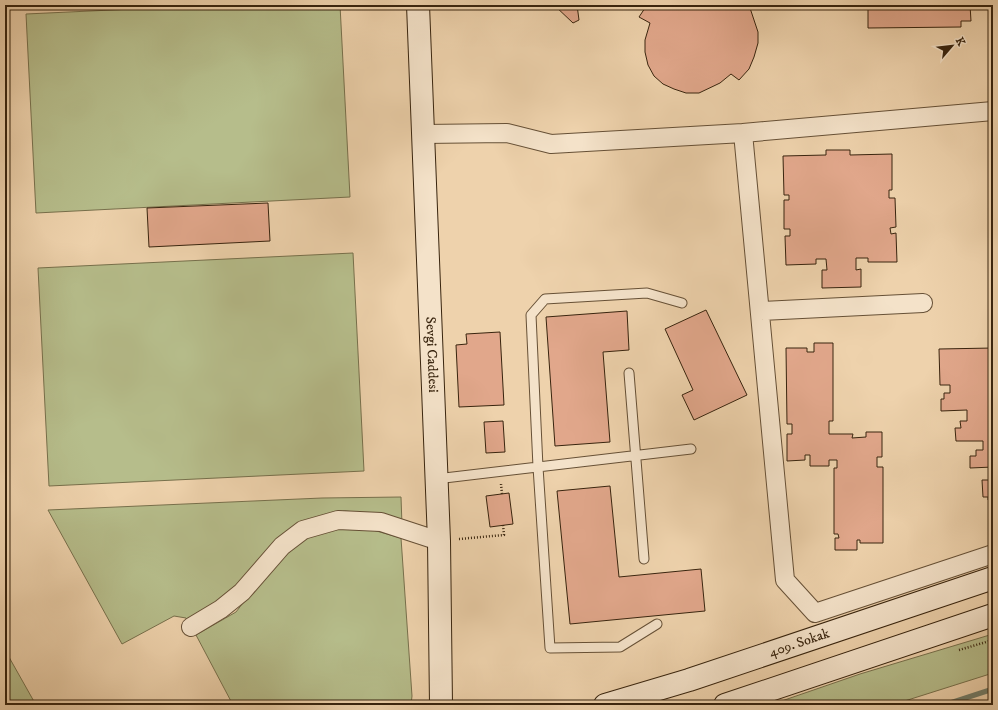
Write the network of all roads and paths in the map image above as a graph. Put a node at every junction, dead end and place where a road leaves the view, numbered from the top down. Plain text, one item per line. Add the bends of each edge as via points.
1 (418, 5) edge
2 (993, 111) edge
3 (743, 133) junction
4 (423, 134) junction
5 (682, 303) dead end
6 (923, 303) dead end
7 (761, 312) junction
8 (629, 373) dead end
9 (691, 449) dead end
10 (636, 455) junction
11 (538, 467) junction
12 (436, 479) junction
13 (503, 525) dead end
14 (439, 541) junction
15 (993, 554) edge
16 (644, 559) dead end
17 (993, 578) edge
18 (993, 615) edge
19 (657, 624) dead end
20 (191, 627) dead end
21 (441, 705) edge
22 (605, 705) edge
23 (726, 705) edge

1 - 4 street, Sevgi Caddesi
2 - 3 street
3 - 4 street via 551,144 507,133
3 - 7 street
4 - 12 street, Sevgi Caddesi
5 - 11 lane via 647,292 545,298 531,315
6 - 7 street
7 - 15 street via 785,580 815,614
8 - 10 lane
9 - 10 lane
10 - 11 lane
10 - 16 lane
11 - 12 lane
11 - 19 lane via 550,648 620,647
12 - 14 street, Sevgi Caddesi
13 - 14 path via 504,535
14 - 20 street via 381,522 338,520 303,530 282,546 242,592 221,609
14 - 21 street, Sevgi Caddesi
17 - 22 street, 409. Sokak
18 - 23 street

